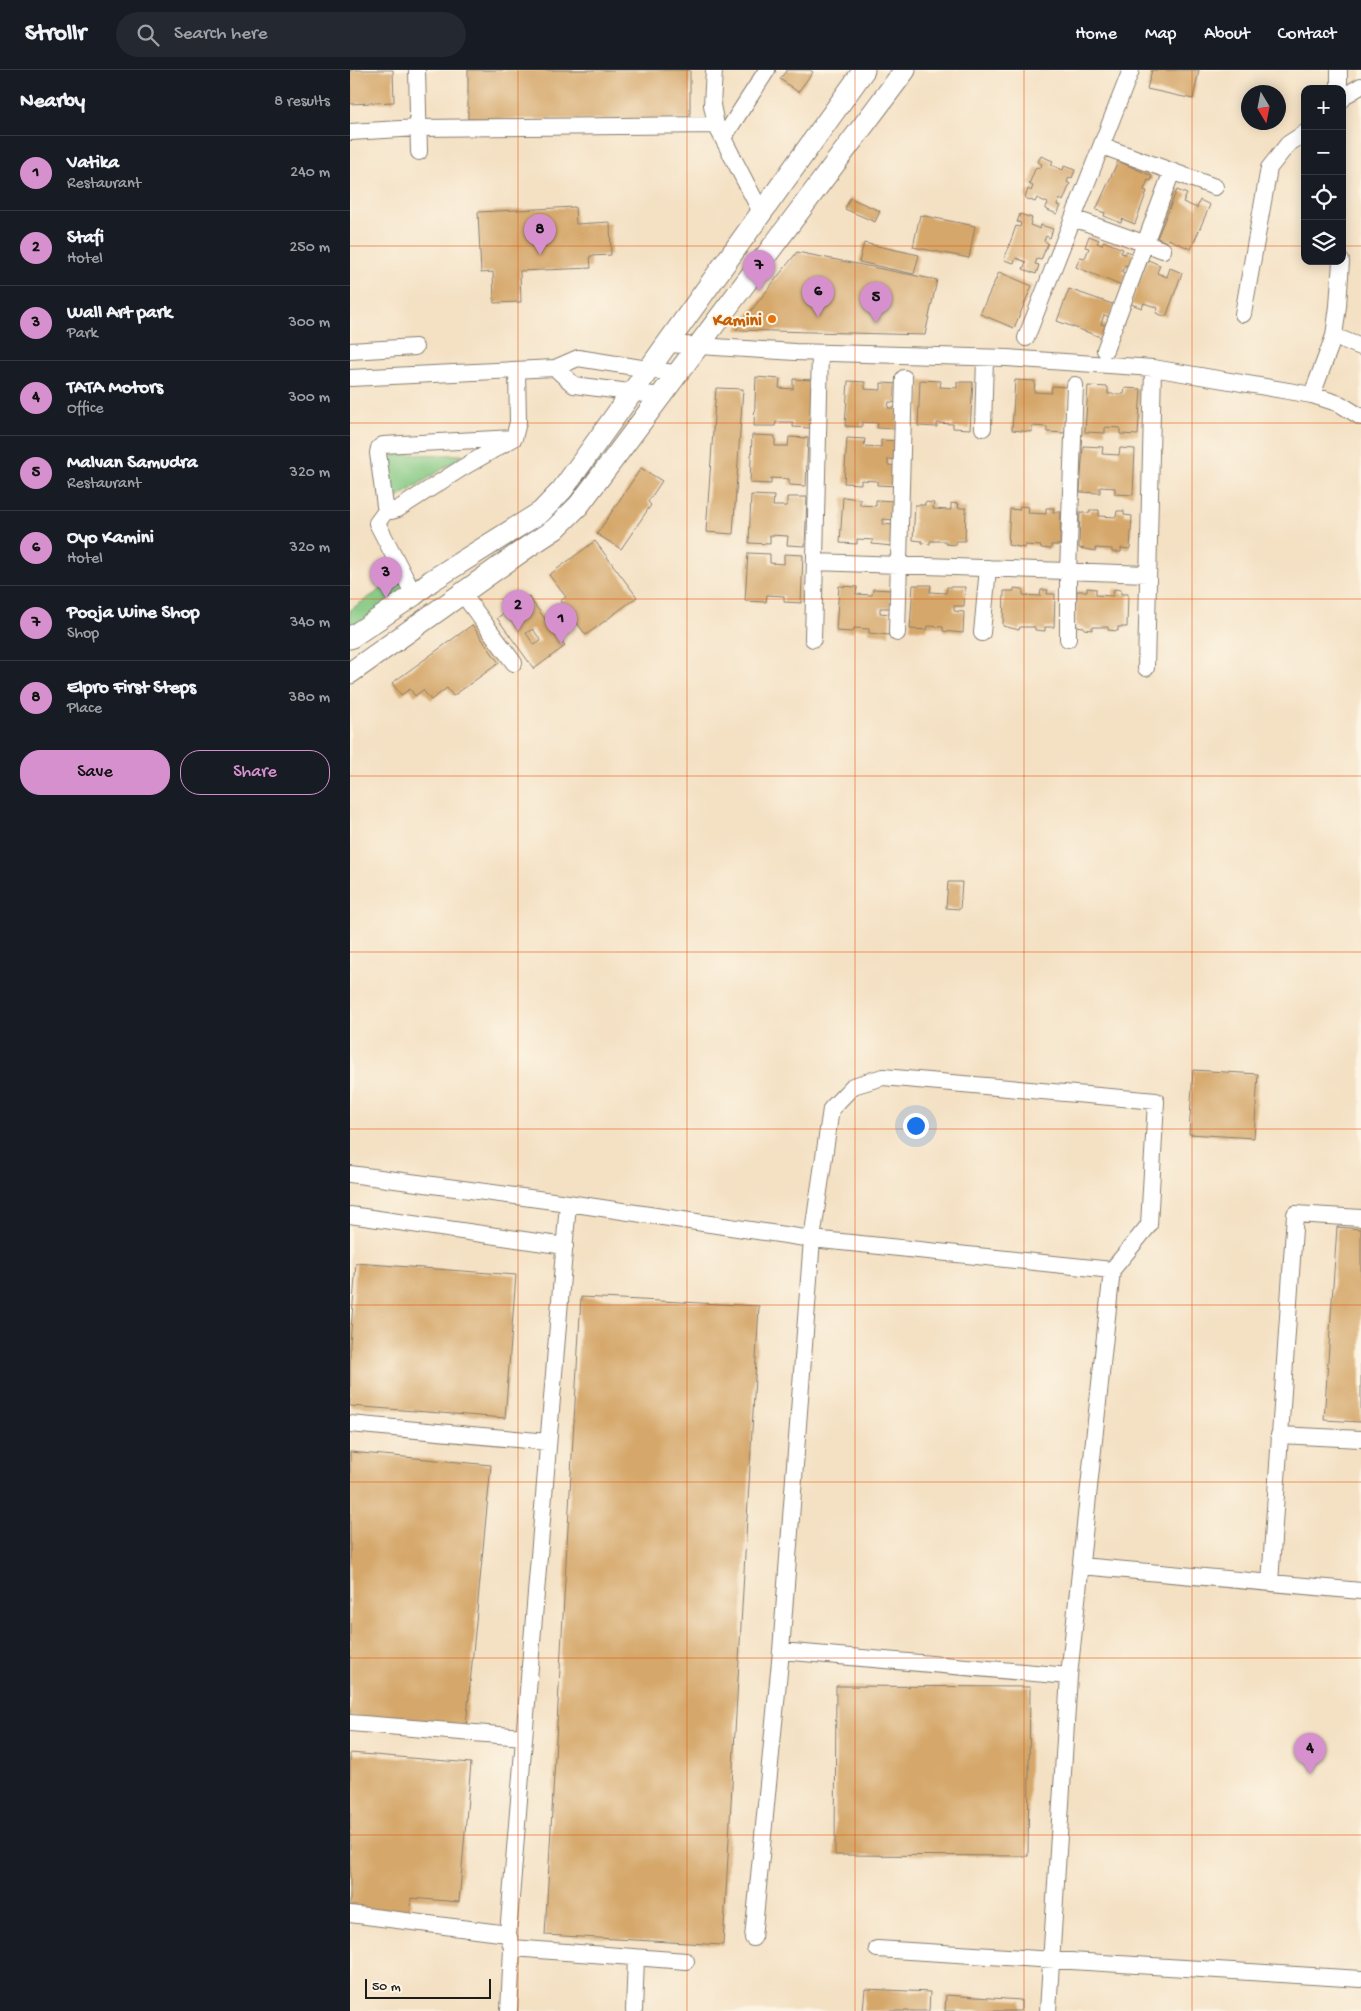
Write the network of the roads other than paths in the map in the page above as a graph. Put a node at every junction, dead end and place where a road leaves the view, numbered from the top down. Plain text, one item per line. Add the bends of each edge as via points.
1 (416, 70) edge
2 (714, 70) edge
3 (767, 70) edge
4 (864, 70) edge
5 (905, 70) edge
6 (1131, 70) edge
7 (1339, 70) edge
8 (1338, 85) edge
9 (1361, 86) edge
10 (1346, 95) edge
11 (418, 128) junction
12 (350, 132) edge
13 (719, 132) junction
14 (1301, 136) edge
15 (1102, 146) junction
16 (419, 152) dead end
17 (1172, 171) junction
18 (1215, 186) dead end
19 (761, 212) junction
20 (1073, 218) junction
21 (1144, 242) junction
22 (1163, 250) dead end
23 (1341, 265) edge
24 (1243, 314) dead end
25 (1334, 336) junction
26 (1026, 338) dead end
27 (668, 344) junction
28 (415, 347) dead end
29 (699, 347) junction
30 (1361, 347) edge
31 (1105, 350) dead end
32 (350, 351) edge
33 (820, 353) junction
34 (985, 358) junction
35 (556, 368) junction
36 (650, 368) junction
37 (1153, 368) junction
38 (517, 371) junction
39 (678, 374) junction
40 (350, 378) edge
41 (904, 378) dead end
42 (1075, 385) dead end
43 (632, 392) junction
44 (1312, 395) junction
45 (662, 396) junction
46 (1361, 417) edge
47 (983, 428) dead end
48 (514, 438) junction
49 (388, 508) junction
50 (815, 562) junction
51 (898, 565) junction
52 (988, 568) junction
53 (1068, 571) junction
54 (1147, 574) junction
55 (462, 593) junction
56 (414, 595) junction
57 (982, 633) dead end
58 (897, 634) dead end
59 (350, 638) edge
60 (813, 639) dead end
61 (1068, 639) dead end
62 (514, 663) dead end
63 (1146, 668) dead end
64 (350, 673) edge
65 (350, 1174) edge
66 (568, 1203) junction
67 (350, 1215) edge
68 (1361, 1218) edge
69 (812, 1239) junction
70 (564, 1246) junction
71 (1112, 1270) junction
72 (350, 1424) edge
73 (1279, 1435) junction
74 (1361, 1439) edge
75 (548, 1442) junction
76 (1081, 1566) junction
77 (1270, 1583) junction
78 (1361, 1592) edge
79 (781, 1651) junction
80 (1069, 1676) junction
81 (350, 1723) edge
82 (524, 1737) junction
83 (350, 1914) edge
84 (753, 1938) dead end
85 (510, 1941) junction
86 (877, 1949) dead end
87 (636, 1958) junction
88 (1051, 1959) junction
89 (686, 1962) dead end
90 (1361, 1979) edge
91 (509, 2011) edge
92 (634, 2011) edge
93 (1048, 2011) edge

1 - 11 street
2 - 13 street via 712,105
3 - 13 street
4 - 19 main road
5 - 29 main road
6 - 15 street
7 - 8 street
9 - 10 street
11 - 12 street
11 - 13 street
11 - 16 street
13 - 19 street
14 - 24 street via 1288,144 1269,168
15 - 17 street
15 - 20 street
17 - 18 street
17 - 21 street
19 - 27 main road
20 - 21 street
20 - 26 street
21 - 22 street
21 - 31 street
23 - 25 street
25 - 30 street
25 - 44 street
27 - 29 street
27 - 36 main road
28 - 32 street
29 - 33 street
29 - 39 main road
33 - 34 street
33 - 50 street
34 - 37 street
34 - 47 street
35 - 36 street via 578,358
35 - 38 street
35 - 43 street via 574,385
36 - 39 street
36 - 43 main road
37 - 44 street
37 - 54 street
38 - 40 street
38 - 48 street via 518,422
39 - 45 main road
41 - 51 street
42 - 53 street
43 - 45 street
43 - 56 main road via 562,490 541,512
44 - 46 street via 1340,404
45 - 55 main road via 579,505 555,529
48 - 49 street via 398,509 391,511
48 - 49 street via 384,445 378,453 385,506
49 - 56 street via 377,523
50 - 51 street
50 - 60 street
51 - 52 street
51 - 58 street
52 - 53 street
52 - 57 street
53 - 54 street
53 - 61 street
54 - 63 street
55 - 62 street
55 - 64 main road
56 - 59 main road
65 - 66 street
66 - 69 street
66 - 70 street
67 - 70 street
68 - 73 street via 1295,1214
69 - 71 street
69 - 71 street via 831,1109 853,1086 883,1077 1156,1101 1149,1225
69 - 79 street
70 - 75 street
71 - 76 street
72 - 75 street
73 - 74 street
73 - 77 street
75 - 82 street
76 - 77 street
76 - 80 street
77 - 78 street
79 - 80 street
79 - 84 street
80 - 88 street
81 - 82 street
82 - 85 street
83 - 85 street
85 - 87 street
85 - 91 street
86 - 88 street
87 - 89 street
87 - 92 street
88 - 90 street
88 - 93 street

